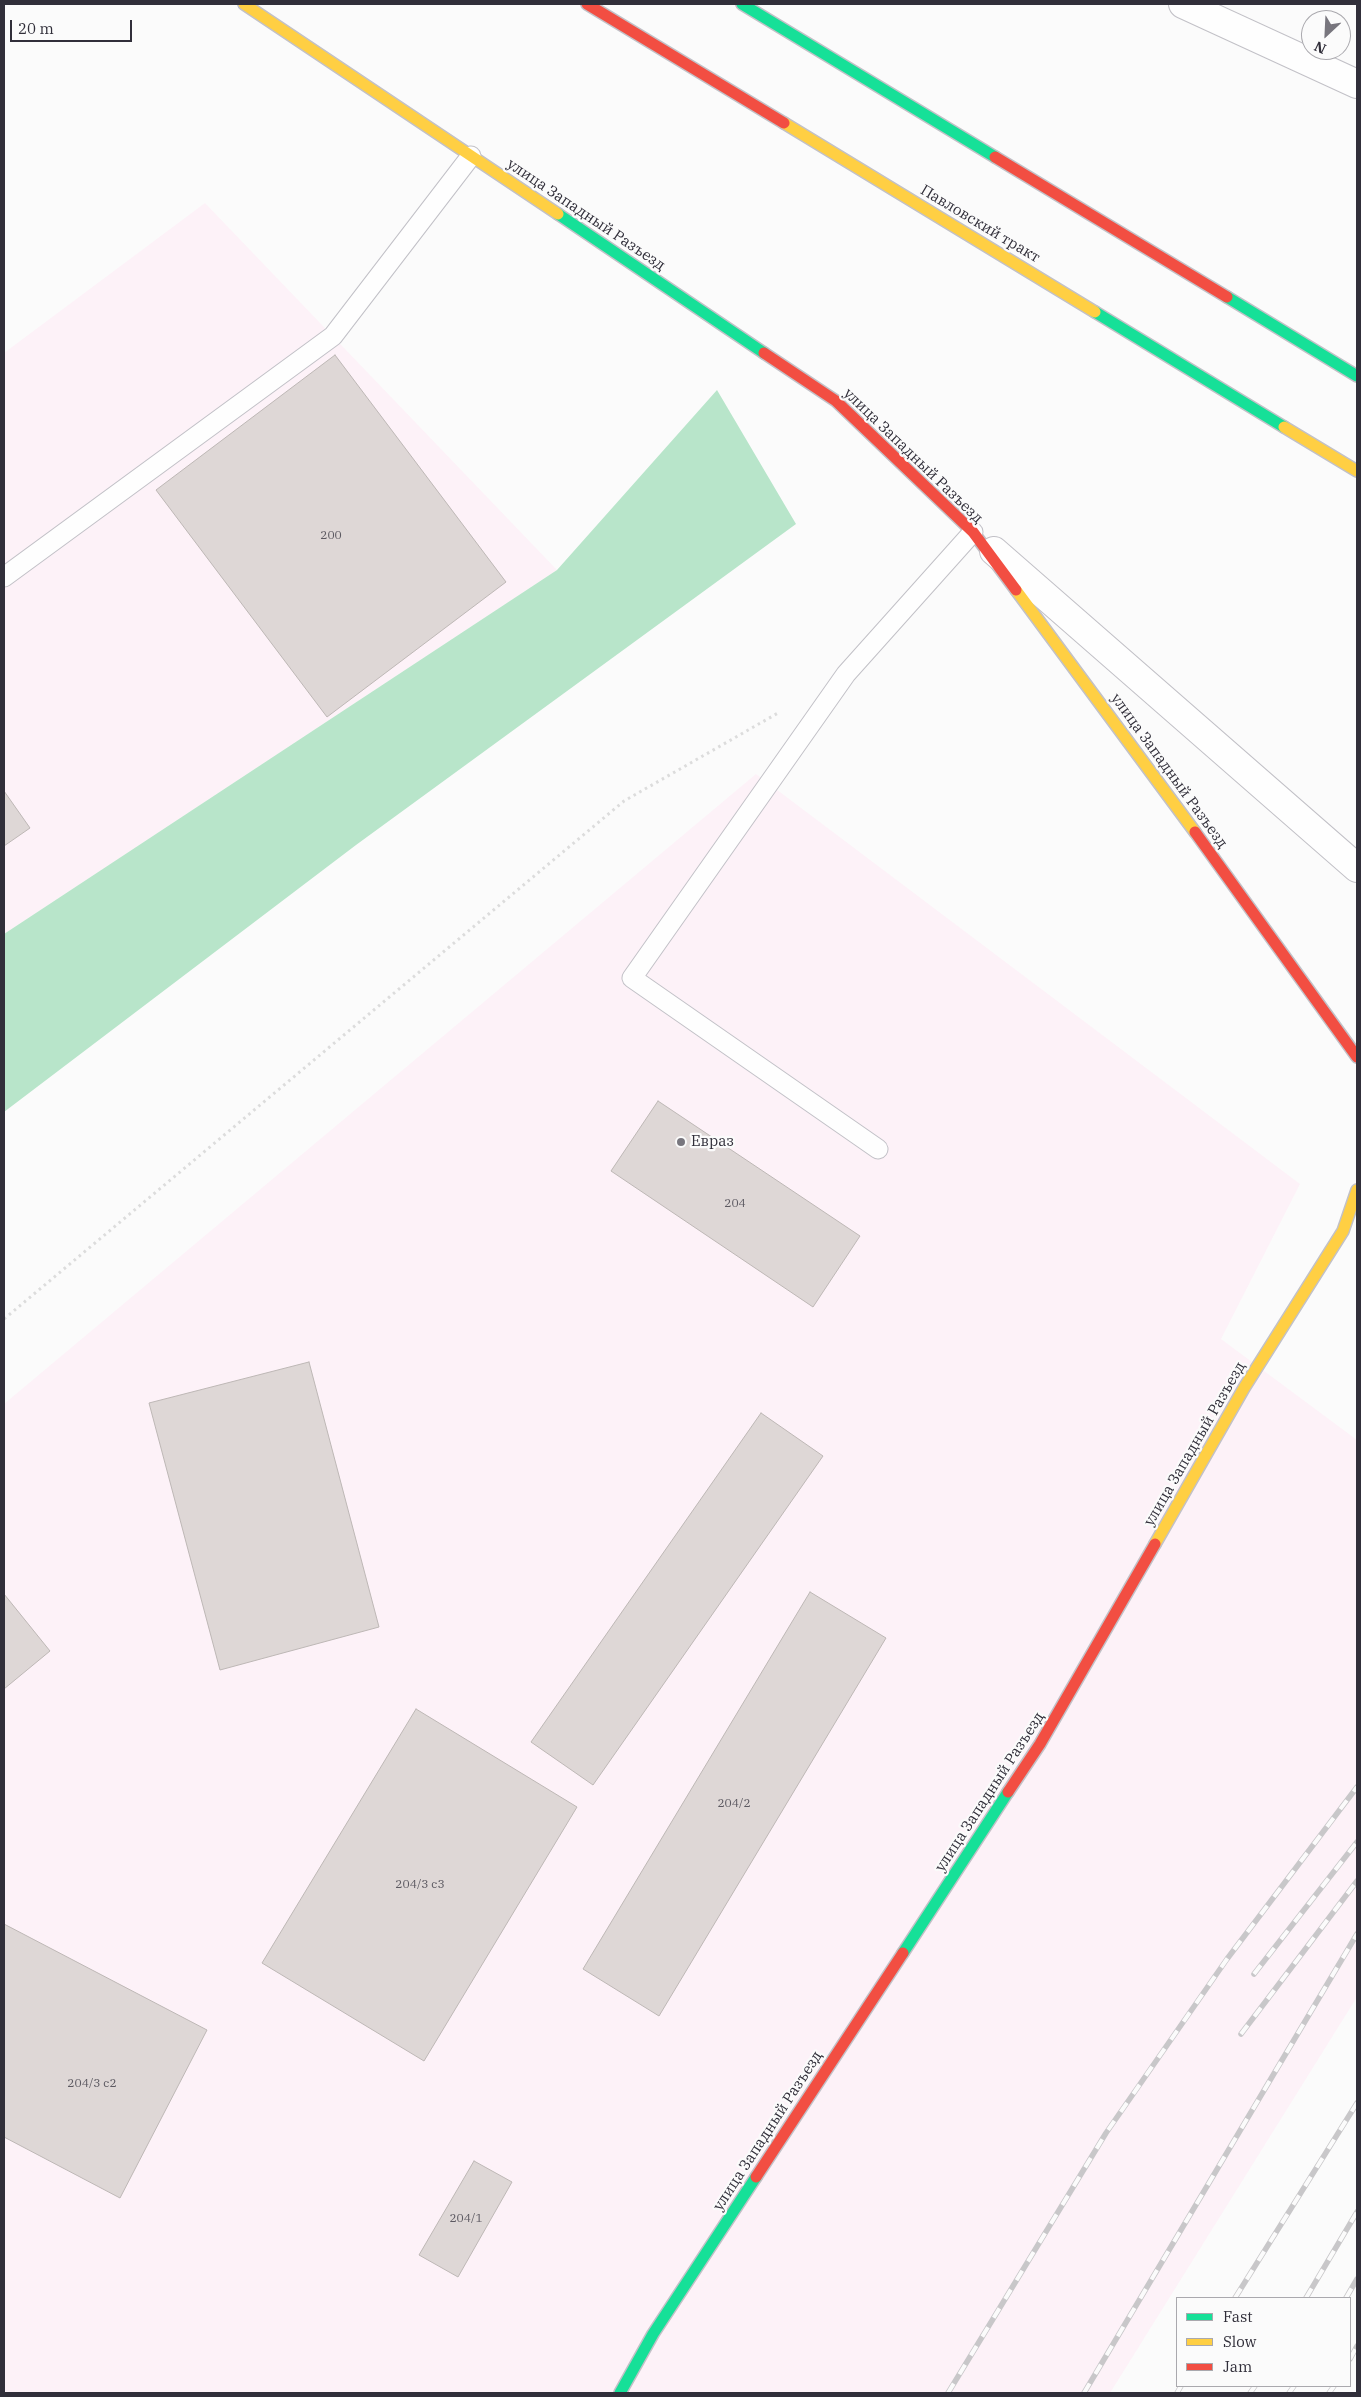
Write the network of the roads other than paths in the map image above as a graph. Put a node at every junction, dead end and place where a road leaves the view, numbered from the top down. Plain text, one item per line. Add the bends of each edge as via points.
1 (244, 4) edge
2 (586, 4) edge
3 (742, 4) edge
4 (1182, 4) edge
5 (1357, 84) edge
6 (471, 156) junction
7 (1357, 376) edge
8 (1357, 471) edge
9 (972, 532) junction
10 (4, 577) edge
11 (1357, 868) edge
12 (1357, 1057) edge
13 (878, 1149) dead end
14 (1357, 1190) edge
15 (620, 2393) edge

1 - 6 main road, улица Западный Разъезд
2 - 8 main road, Павловский тракт
3 - 7 main road
4 - 5 street
6 - 9 main road, улица Западный Разъезд via 836,401
6 - 10 lane via 332,336
9 - 11 street
9 - 12 main road, улица Западный Разъезд via 1139,754
9 - 13 lane via 846,674 632,978
14 - 15 main road, улица Западный Разъезд via 1343,1231 1244,1388 1040,1744 653,2334

